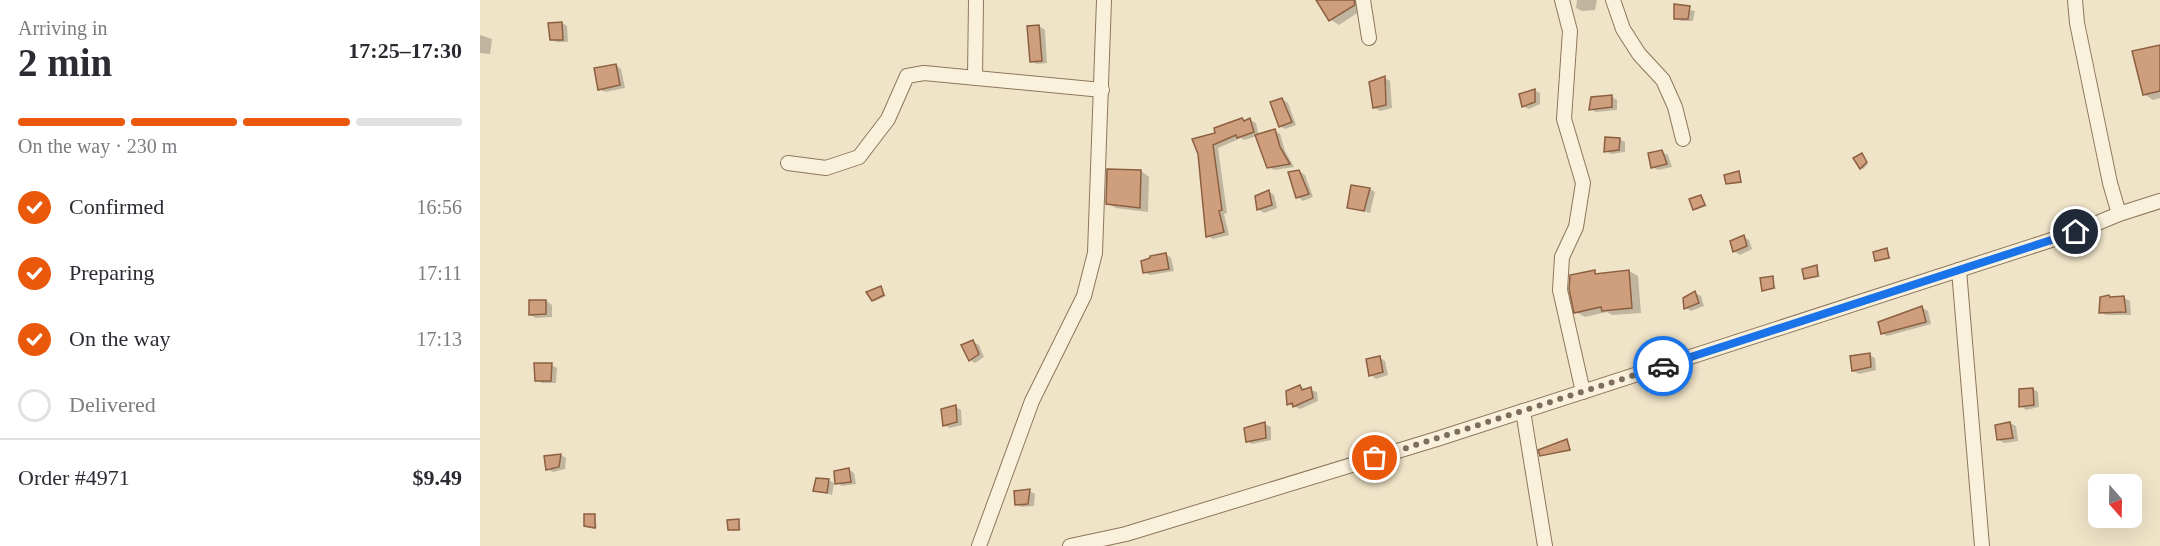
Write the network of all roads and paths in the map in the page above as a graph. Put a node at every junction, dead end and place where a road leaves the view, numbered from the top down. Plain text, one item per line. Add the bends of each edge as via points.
1 (976, 0) edge
2 (1104, 0) edge
3 (1363, 0) edge
4 (1563, 0) edge
5 (1613, 0) edge
6 (2075, 0) edge
7 (1369, 38) dead end
8 (975, 78) junction
9 (1102, 90) junction
10 (1683, 139) dead end
11 (788, 163) dead end
12 (2160, 201) edge
13 (2119, 214) junction
14 (1959, 270) junction
15 (1583, 392) junction
16 (1522, 411) junction
17 (1126, 540) edge
18 (979, 546) edge
19 (1070, 546) edge
20 (1545, 546) edge
21 (1982, 546) edge

1 - 8 street
2 - 9 street
3 - 7 street
4 - 15 street via 1570,31 1564,119 1583,183 1576,227 1562,258 1560,290
5 - 10 street via 1623,29 1663,80
6 - 13 street
8 - 9 street
8 - 11 street via 924,73 907,76 888,119 860,157 826,168
9 - 18 street via 1095,253 1084,296 1032,401
12 - 13 street
13 - 14 street
14 - 15 street
14 - 21 street
15 - 16 street
16 - 17 street
16 - 20 street
17 - 19 street

